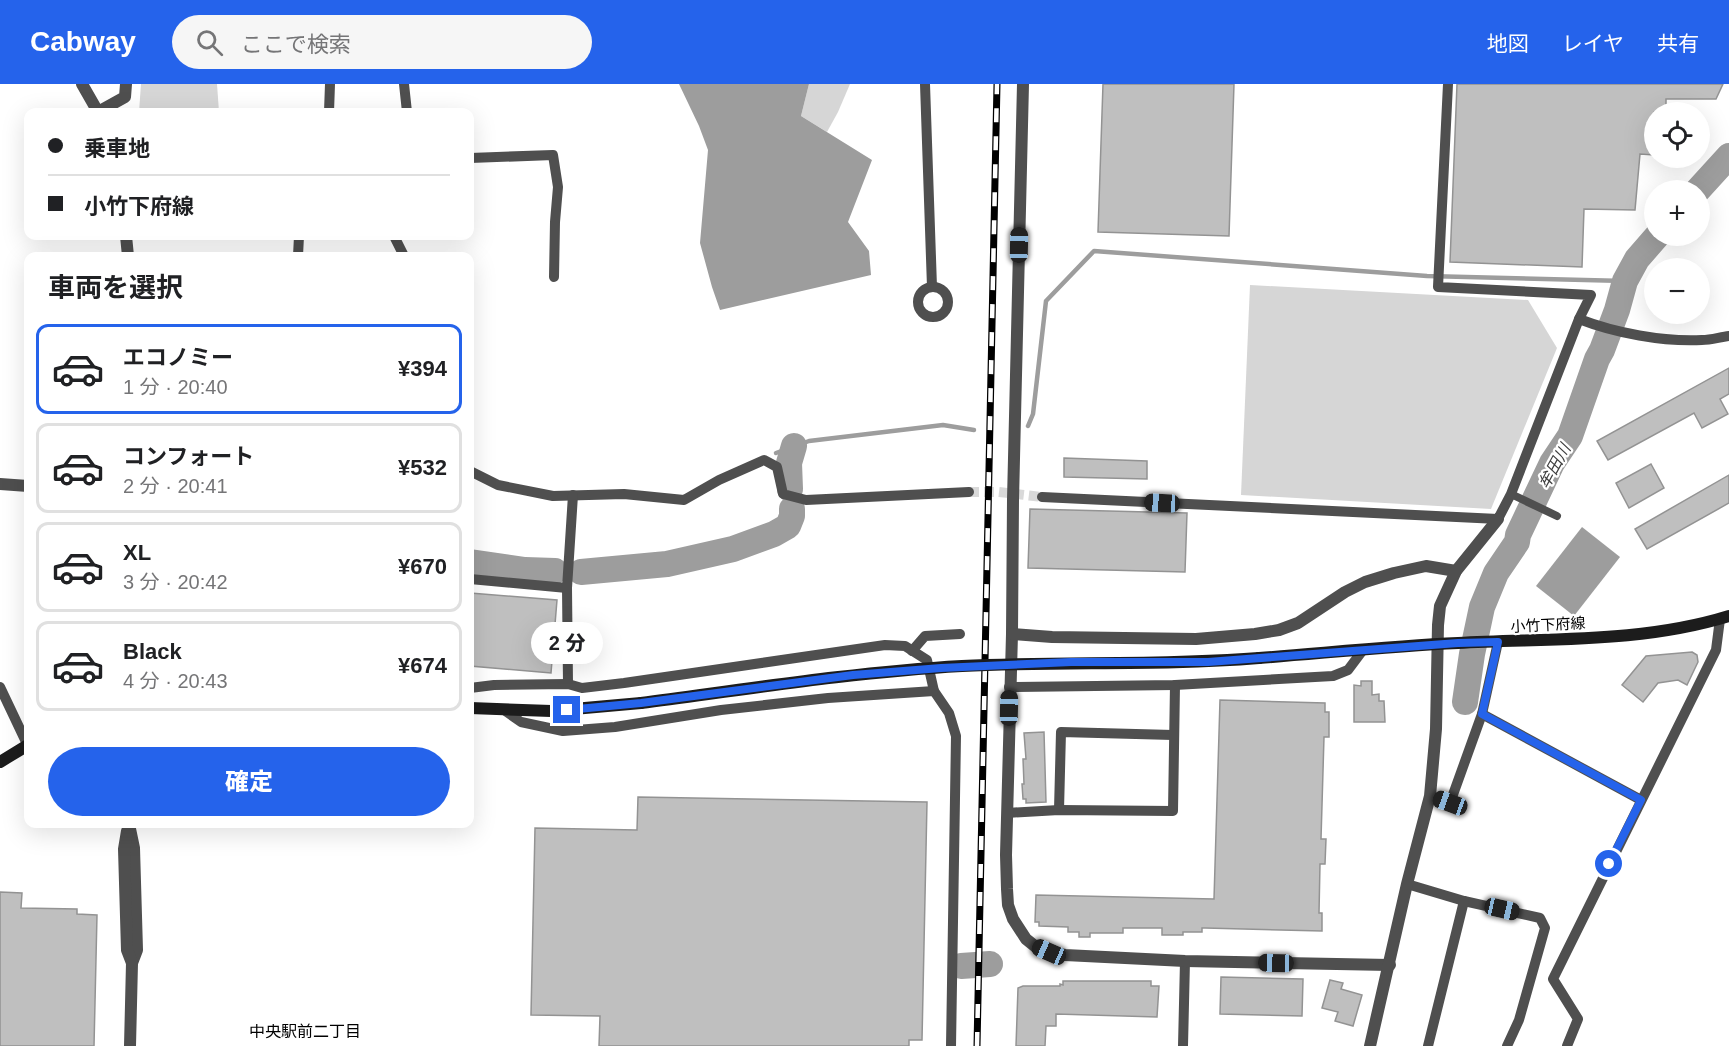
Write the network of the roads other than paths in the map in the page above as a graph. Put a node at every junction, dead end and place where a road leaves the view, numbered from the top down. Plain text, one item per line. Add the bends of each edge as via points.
1 (82, 84) edge
2 (330, 84) edge
3 (404, 84) edge
4 (925, 84) edge
5 (1023, 84) edge
6 (1448, 84) edge
7 (124, 85) edge
8 (96, 108) edge
9 (105, 108) edge
10 (329, 108) edge
11 (407, 108) edge
12 (474, 158) edge
13 (554, 277) dead end
14 (932, 287) dead end
15 (1583, 321) junction
16 (1729, 336) edge
17 (474, 473) edge
18 (0, 484) edge
19 (24, 486) edge
20 (969, 492) tunnel mouth
21 (1511, 494) junction
22 (573, 495) junction
23 (1042, 497) tunnel mouth
24 (1557, 516) dead end
25 (1498, 519) junction
26 (1456, 571) junction
27 (474, 579) edge
28 (567, 588) junction
29 (1725, 617) edge
30 (960, 634) dead end
31 (1012, 634) junction
32 (1494, 642) junction
33 (1438, 644) junction
34 (1364, 650) junction
35 (912, 651) junction
36 (568, 684) junction
37 (1175, 685) junction
38 (0, 687) edge
39 (1010, 687) junction
40 (474, 688) edge
41 (934, 691) junction
42 (474, 708) edge
43 (504, 710) junction
44 (1482, 714) junction
45 (1173, 735) junction
46 (24, 738) edge
47 (24, 748) edge
48 (0, 762) edge
49 (1430, 796) junction
50 (1641, 800) junction
51 (1059, 810) junction
52 (1007, 813) junction
53 (128, 828) edge
54 (1407, 884) junction
55 (1464, 900) junction
56 (1185, 961) junction
57 (1390, 965) junction
58 (130, 1046) edge
59 (951, 1046) edge
60 (1183, 1046) edge
61 (1370, 1046) edge
62 (1428, 1046) edge
63 (1507, 1046) edge
64 (1567, 1046) edge

1 - 8 street
2 - 10 street
3 - 11 street
4 - 14 street
5 - 31 street
6 - 15 street via 1438,287 1591,295
7 - 9 street via 125,97
12 - 13 street via 553,155 558,187
15 - 16 street via 1666,340
15 - 21 street
17 - 22 street via 498,485 553,496
18 - 19 street
20 - 22 street via 806,500 783,494 777,467 764,460 684,500 624,494
21 - 24 street
21 - 25 street
22 - 28 street
23 - 25 street
25 - 26 street
26 - 31 street via 1426,566 1365,582 1298,623 1255,634 1196,639
26 - 33 street via 1440,606
27 - 28 street
28 - 36 street
29 - 32 main road, 小竹下府線 via 1634,636
29 - 50 street via 1716,650
30 - 35 street via 925,636
31 - 39 street
32 - 33 main road, 小竹下府線
32 - 44 street
33 - 34 main road, 小竹下府線
33 - 49 street
34 - 37 street via 1348,670 1333,676
34 - 43 main road, 小竹下府線, bridge via 1208,662 963,666 853,675 641,703 551,711
35 - 36 street via 905,646 885,645 624,683 582,688
35 - 41 street via 927,660
36 - 40 street
37 - 39 street
37 - 45 street
38 - 46 street
39 - 52 street
41 - 43 street via 804,701 563,731 521,722
41 - 59 street via 949,713 956,736
42 - 43 main road, 小竹下府線
44 - 49 street via 1450,803
44 - 50 street
45 - 51 street via 1173,811
45 - 51 street via 1061,732
47 - 48 main road
49 - 54 street
50 - 64 street via 1553,979 1578,1019
51 - 52 street
52 - 56 street via 1008,905 1026,939 1065,956
53 - 58 street via 124,849 127,950 132,963
54 - 55 street
54 - 57 street
55 - 62 street
55 - 63 street via 1539,918 1545,928 1519,1020
56 - 57 street
56 - 60 street
57 - 61 street

